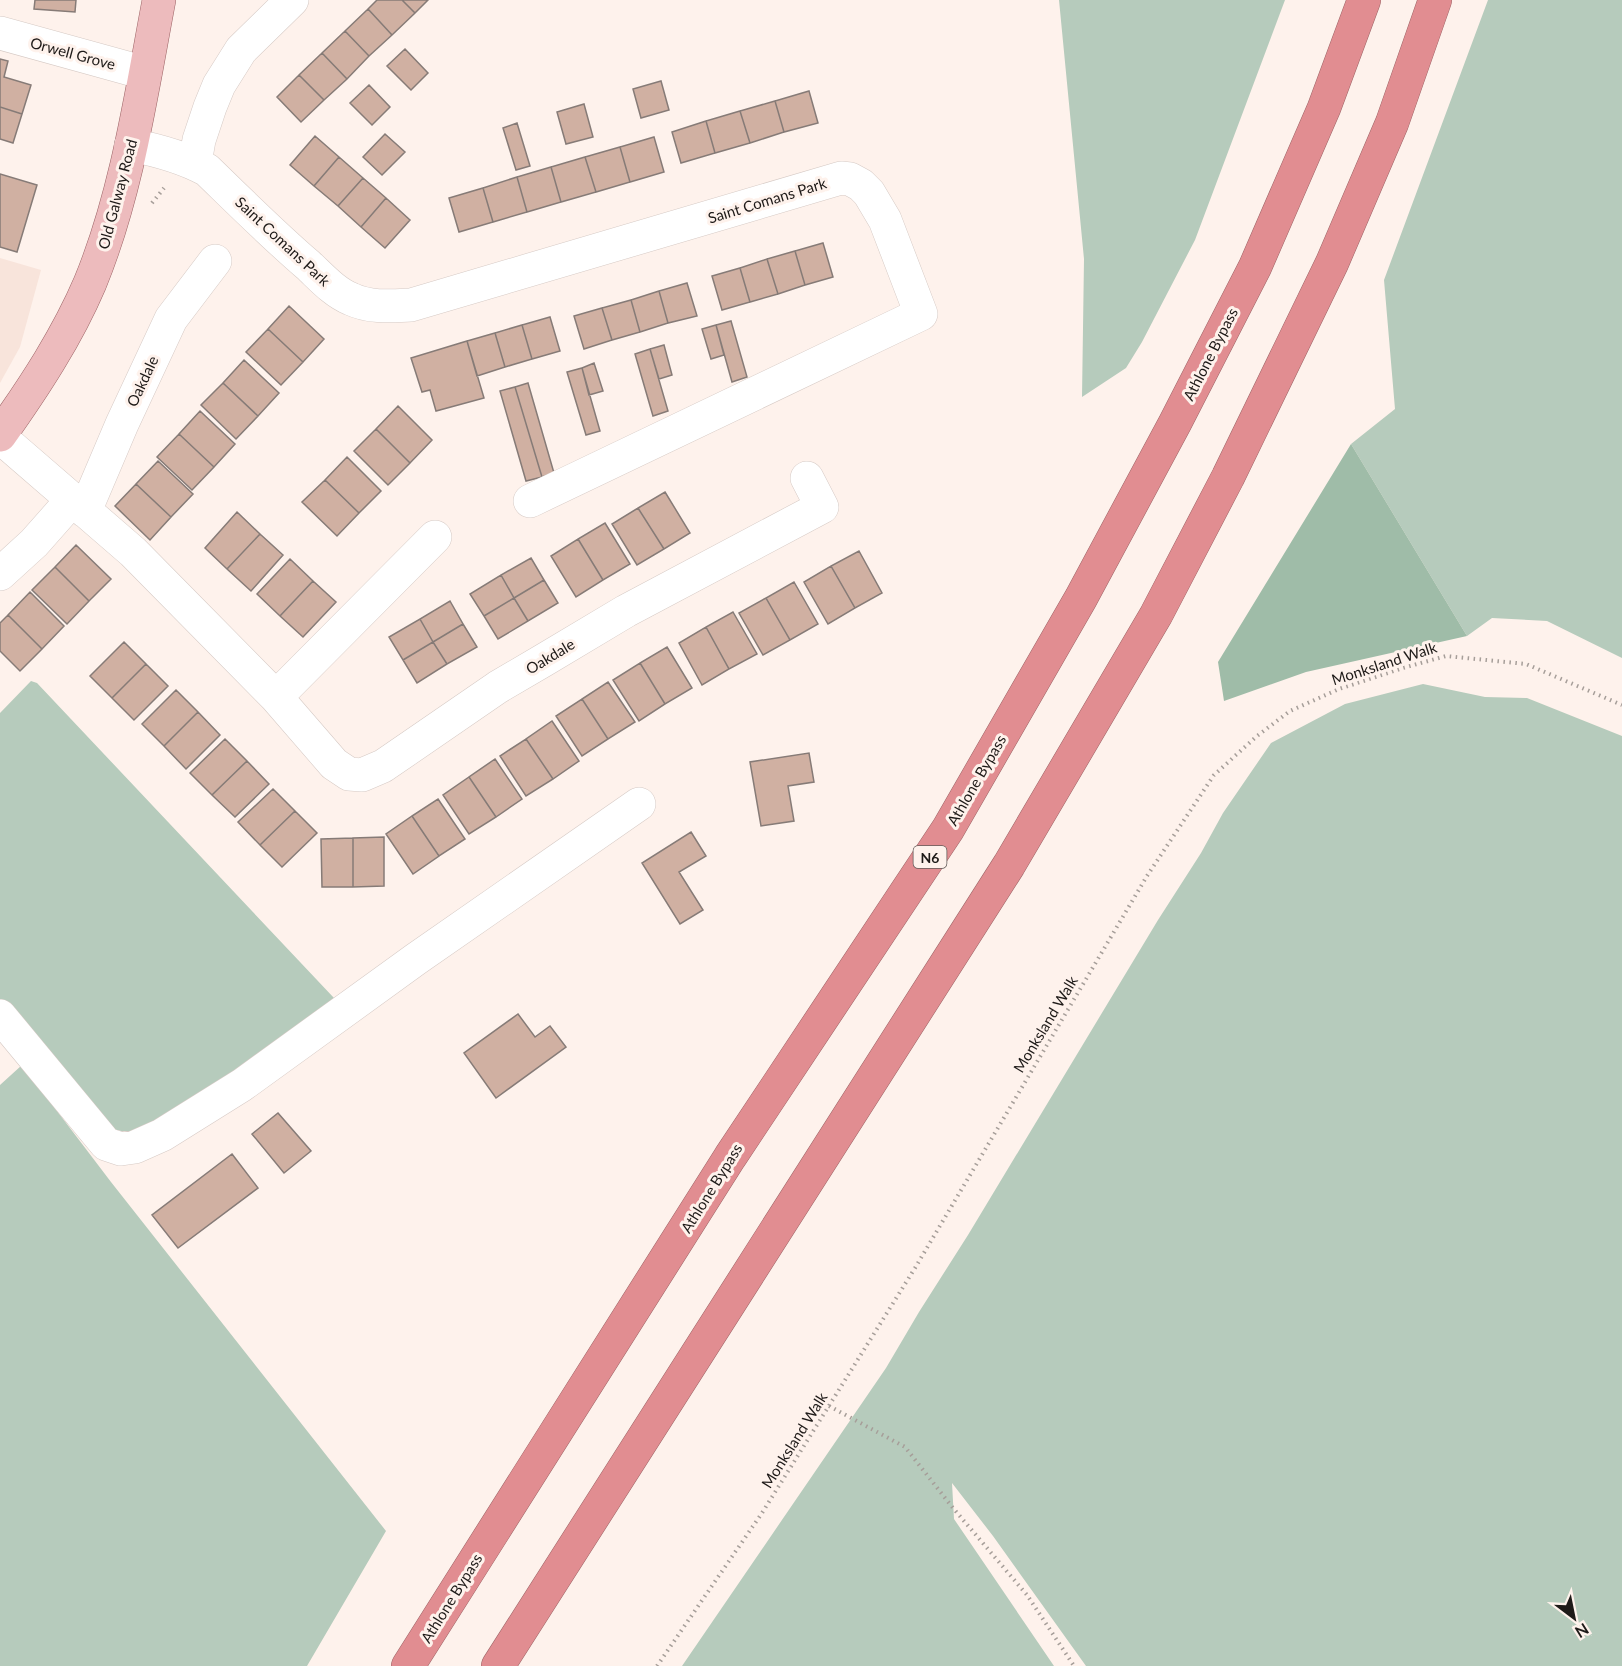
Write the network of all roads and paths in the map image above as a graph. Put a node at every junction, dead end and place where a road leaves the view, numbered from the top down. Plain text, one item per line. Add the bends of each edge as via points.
1 (159, 0) edge
2 (292, 0) edge
3 (1364, 0) edge
4 (1435, 0) edge
5 (0, 33) edge
6 (145, 73) junction
7 (131, 145) junction
8 (195, 163) junction
9 (215, 261) dead end
10 (0, 436) edge
11 (807, 478) dead end
12 (530, 501) dead end
13 (79, 506) junction
14 (435, 537) dead end
15 (0, 574) edge
16 (276, 697) junction
17 (1622, 705) edge
18 (639, 804) dead end
19 (0, 1016) edge
20 (829, 1406) junction
21 (408, 1666) edge
22 (498, 1666) edge
23 (657, 1666) edge
24 (1074, 1666) edge

1 - 6 main road, Old Galway Road
2 - 8 street via 241,50 219,86 199,140
3 - 21 highway, Athlone Bypass / N6 via 1324,108 1255,267 1081,598 948,829 730,1157
4 - 22 highway via 1392,123 1332,263 1156,615 1009,865
5 - 6 street, Orwell Grove
6 - 7 main road, Old Galway Road
7 - 8 street, Saint Comans Park
7 - 10 main road, Old Galway Road via 111,228 90,284 64,336
8 - 12 street, Saint Comans Park via 328,284 351,299 385,307 411,305 841,178 861,185 885,220 921,314
9 - 13 street, Oakdale via 171,319
10 - 13 street, Oakdale
11 - 16 street, Oakdale via 822,507 616,617 498,687 383,766 362,775 349,774 334,764
13 - 15 street, Oakdale
13 - 16 street, Oakdale via 133,552
14 - 16 street
17 - 20 path, Monksland Walk via 1526,664 1446,656 1339,689 1290,711 1257,736 1214,775 1147,876
18 - 19 street via 242,1085 135,1148 106,1144
20 - 23 path, Monksland Walk via 762,1513
20 - 24 path via 905,1447 1026,1596

